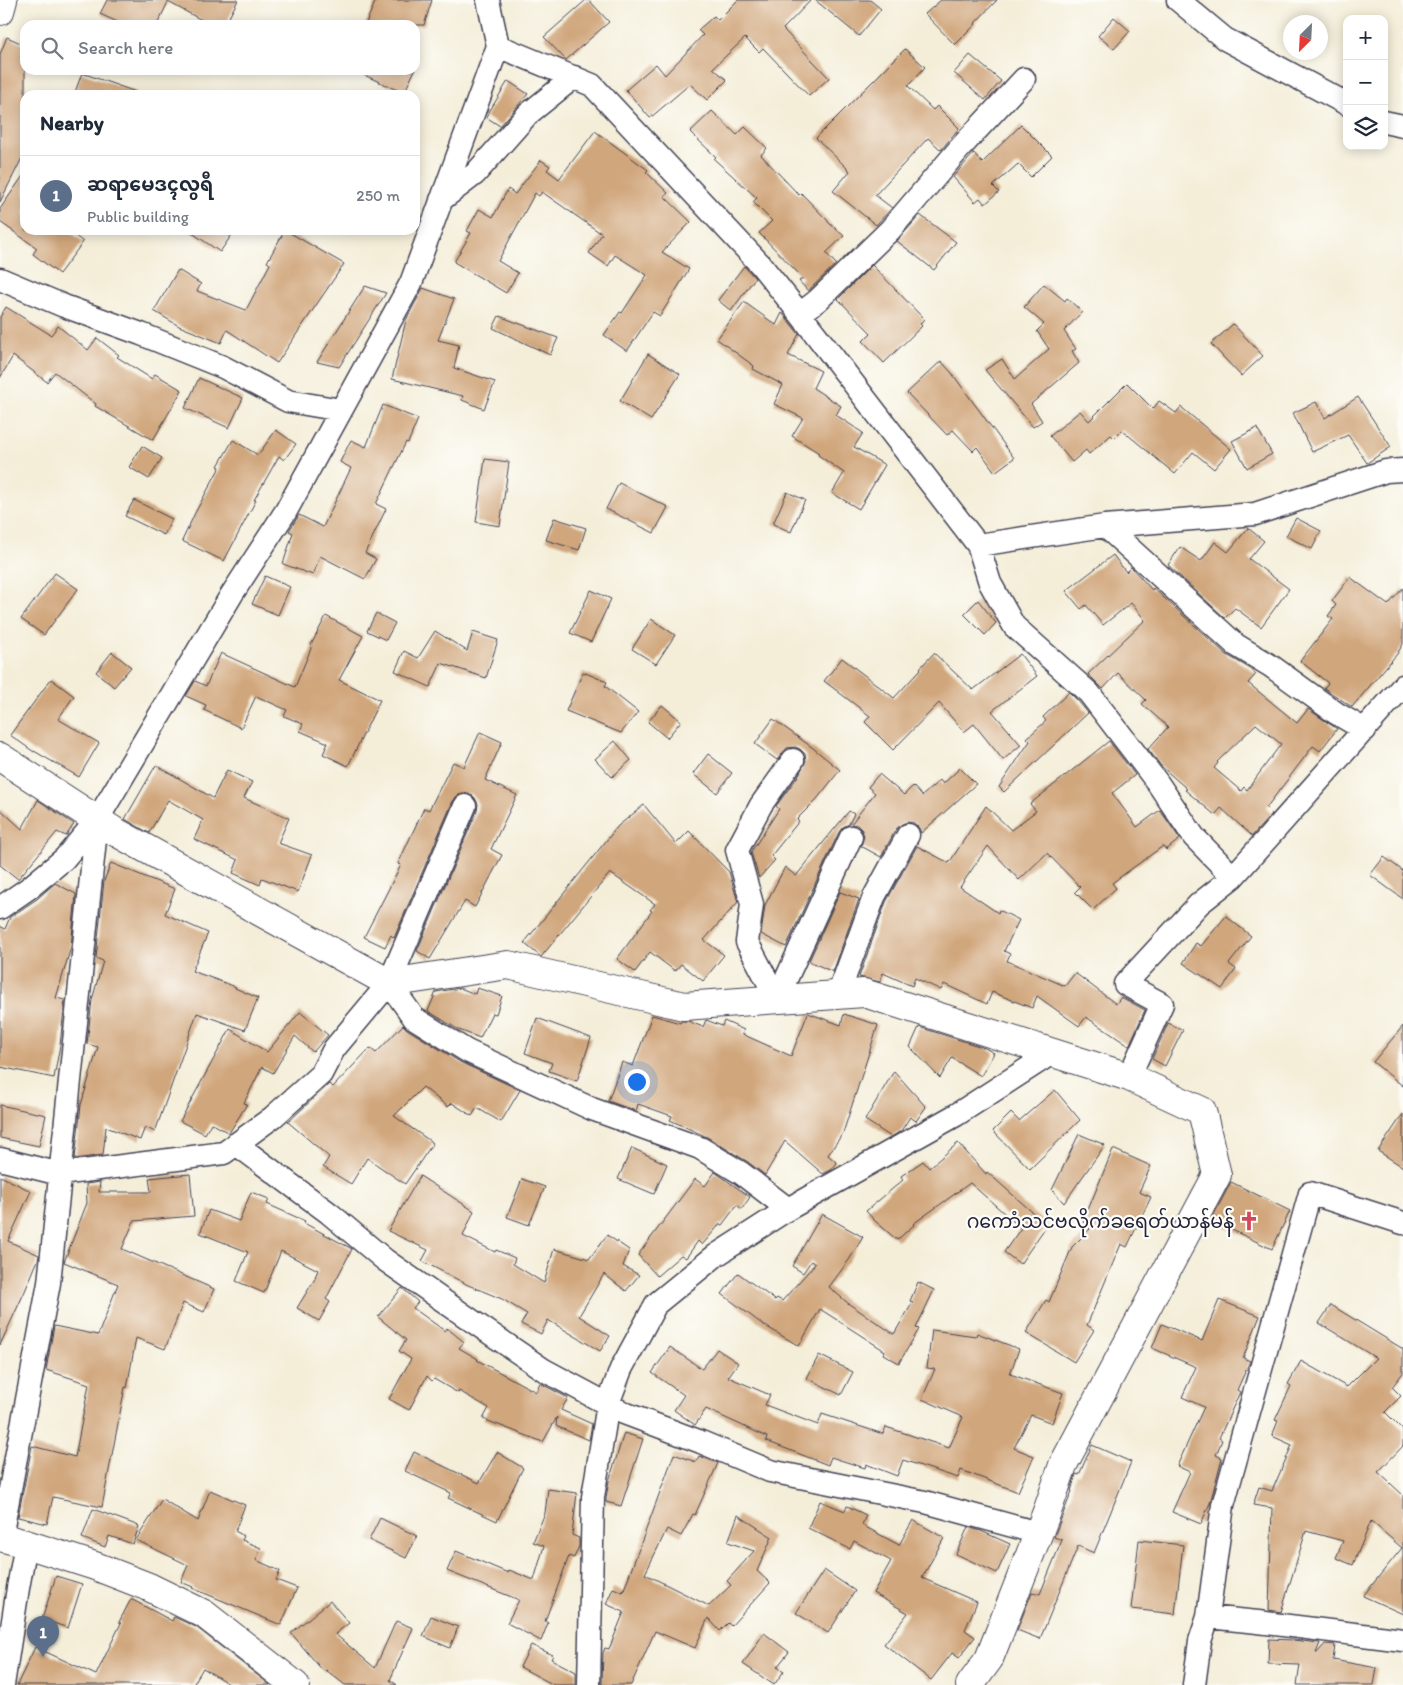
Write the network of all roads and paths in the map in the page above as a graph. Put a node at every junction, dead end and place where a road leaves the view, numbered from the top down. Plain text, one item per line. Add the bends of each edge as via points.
1 (3, 0) edge
2 (488, 0) edge
3 (1178, 0) edge
4 (0, 11) edge
5 (498, 46) junction
6 (574, 78) junction
7 (1024, 79) dead end
8 (1343, 102) edge
9 (1388, 123) edge
10 (1403, 126) edge
11 (441, 200) junction
12 (0, 278) edge
13 (800, 314) junction
14 (341, 410) junction
15 (1403, 470) edge
16 (1105, 526) junction
17 (978, 545) junction
18 (1403, 686) edge
19 (1366, 730) junction
20 (0, 757) edge
21 (793, 760) dead end
22 (465, 806) dead end
23 (97, 820) junction
24 (908, 835) dead end
25 (851, 837) dead end
26 (1233, 877) junction
27 (0, 908) edge
28 (389, 983) junction
29 (838, 995) junction
30 (777, 999) junction
31 (1052, 1053) junction
32 (1129, 1077) junction
33 (236, 1144) junction
34 (0, 1159) edge
35 (60, 1174) junction
36 (788, 1209) junction
37 (1403, 1223) edge
38 (608, 1404) junction
39 (1038, 1533) junction
40 (9, 1539) edge
41 (1208, 1617) junction
42 (1403, 1640) edge
43 (3, 1685) edge
44 (295, 1685) edge
45 (589, 1685) edge
46 (970, 1685) edge
47 (1194, 1685) edge

1 - 4 street
2 - 5 street
3 - 8 street via 1225,39
5 - 6 street
5 - 11 street
6 - 11 street via 528,114 475,174
6 - 13 street via 592,85 760,264
7 - 13 street via 890,230
9 - 10 street
11 - 14 street via 410,283
12 - 14 street via 223,367 288,401
13 - 17 street
14 - 23 street via 286,511 232,594
15 - 16 street via 1386,471 1255,514
16 - 17 street
16 - 19 street via 1236,645
17 - 26 street via 990,583 1014,626 1089,693 1157,782 1194,837
18 - 19 street
19 - 26 street
20 - 23 street
21 - 30 street via 761,805 737,850 752,904 747,942
22 - 28 street
23 - 27 street via 64,858
23 - 28 street
23 - 35 street
24 - 29 street via 874,897
25 - 30 street
26 - 32 street via 1199,904 1125,984 1162,1004
28 - 30 street via 508,965 684,1006
28 - 33 street via 334,1049 321,1074 273,1117
28 - 36 street via 414,1018 467,1051 592,1109 700,1148 741,1173
29 - 30 street
29 - 31 street via 864,993
31 - 32 street
31 - 36 street via 956,1115
32 - 39 street via 1202,1112 1217,1175 1063,1465
33 - 35 street via 224,1153
33 - 38 street via 329,1213 385,1260 544,1370
34 - 35 street
35 - 40 street via 49,1283
36 - 38 street via 715,1256 656,1304 622,1369
37 - 41 street via 1310,1193 1223,1505
38 - 39 street via 770,1471 925,1502
38 - 45 street via 593,1497
39 - 46 street via 989,1659
40 - 43 street via 18,1588
40 - 44 street via 95,1566 149,1587 204,1614
41 - 42 street
41 - 47 street via 1200,1641

